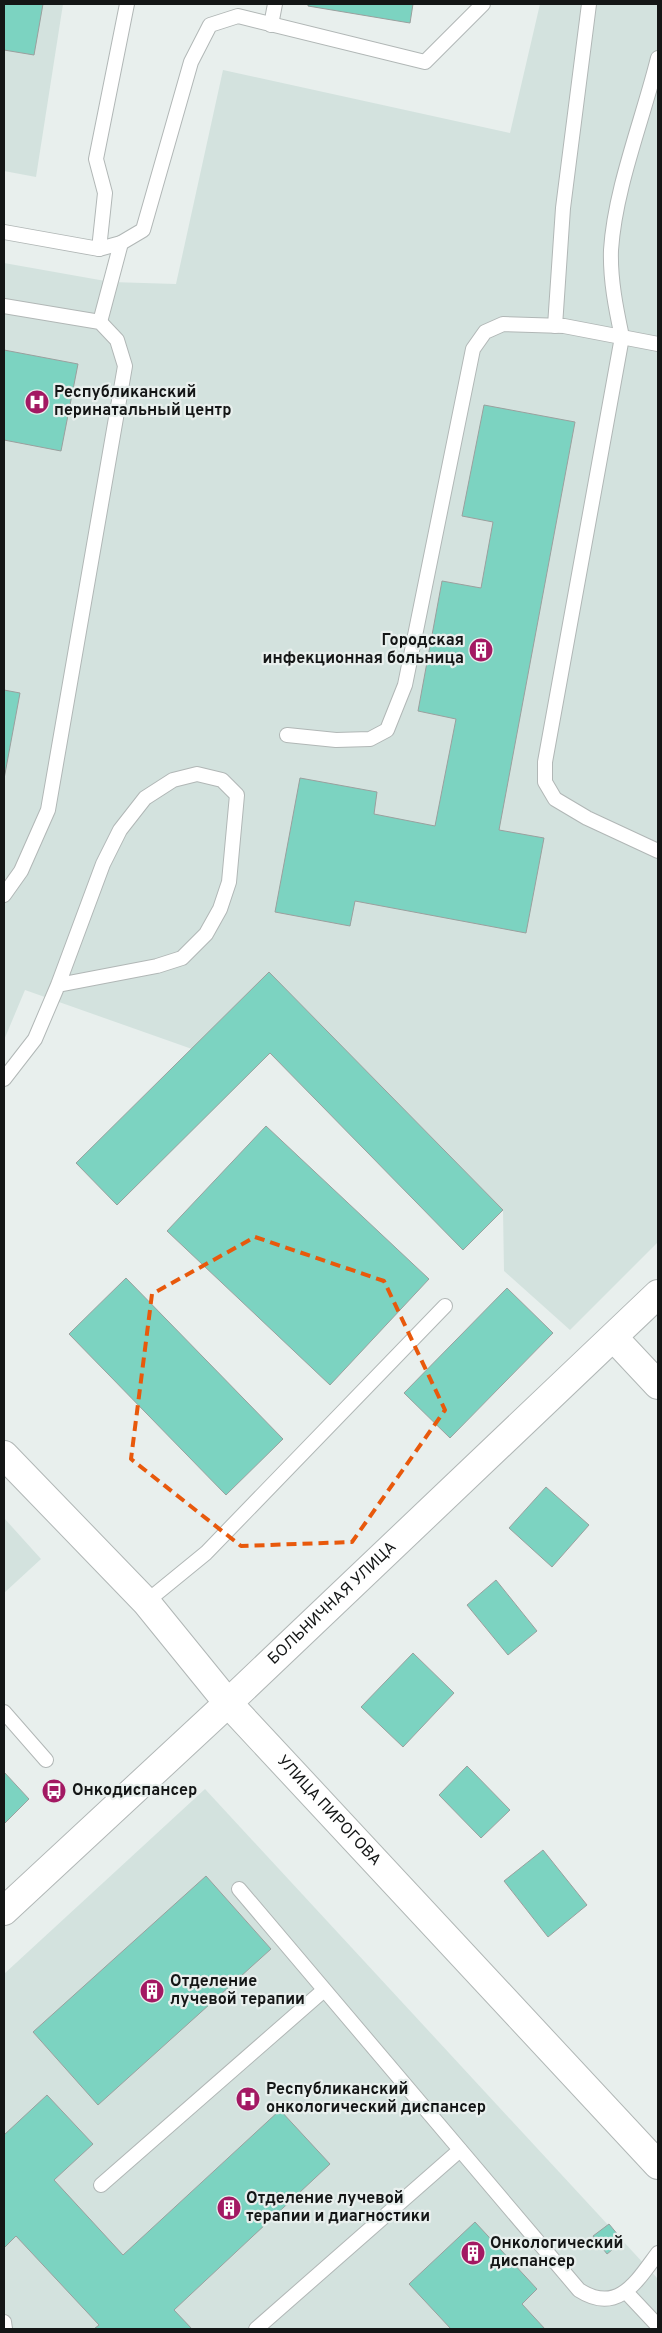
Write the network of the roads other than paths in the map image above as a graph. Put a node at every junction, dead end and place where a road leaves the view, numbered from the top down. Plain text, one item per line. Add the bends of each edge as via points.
1 (127, 4) edge
2 (275, 4) edge
3 (483, 4) edge
4 (589, 4) edge
5 (271, 25) junction
6 (658, 58) edge
7 (4, 232) edge
8 (121, 244) junction
9 (99, 249) junction
10 (4, 306) edge
11 (100, 322) junction
12 (555, 326) junction
13 (622, 337) junction
14 (658, 344) edge
15 (287, 735) dead end
16 (658, 851) edge
17 (4, 895) edge
18 (58, 985) junction
19 (4, 1079) edge
20 (658, 1294) edge
21 (445, 1306) dead end
22 (614, 1338) junction
23 (658, 1386) edge
24 (4, 1455) edge
25 (146, 1602) junction
26 (228, 1703) junction
27 (4, 1712) edge
28 (46, 1760) dead end
29 (239, 1889) dead end
30 (4, 1911) edge
31 (324, 1990) junction
32 (460, 2150) junction
33 (658, 2165) edge
34 (101, 2185) dead end
35 (658, 2253) edge
36 (627, 2293) junction
37 (4, 2322) edge
38 (658, 2326) edge
39 (5, 2329) edge
40 (256, 2329) edge

1 - 9 lane via 96,159 105,193
2 - 5 lane
3 - 5 lane via 425,62
4 - 12 lane via 563,208
5 - 8 lane via 238,16 210,25 191,62 144,230
6 - 13 lane via 616,210 611,251
7 - 9 lane
8 - 9 lane
8 - 11 lane
10 - 11 lane
11 - 17 lane via 117,340 125,366 48,810 21,871
12 - 13 lane
12 - 15 lane via 503,324 485,332 473,349 405,685 387,730 370,739 336,740
13 - 14 lane
13 - 16 lane via 545,762 545,782 555,799 587,818
18 - 18 lane via 174,961 182,958 206,934 220,909 229,882 237,795 222,780 197,774 173,780 145,798 120,830 103,864
18 - 19 lane via 35,1039
20 - 22 street, БОЛЬНИЧНАЯ УЛИЦА
21 - 25 lane via 206,1553
22 - 23 street
22 - 26 street, БОЛЬНИЧНАЯ УЛИЦА
24 - 25 street, УЛИЦА ПИРОГОВА
25 - 26 street, УЛИЦА ПИРОГОВА
26 - 30 street, БОЛЬНИЧНАЯ УЛИЦА
26 - 33 street, УЛИЦА ПИРОГОВА
27 - 28 lane
29 - 31 lane
31 - 32 lane
31 - 34 lane
32 - 36 lane via 579,2290 600,2298 614,2298
32 - 40 lane
35 - 36 lane
36 - 38 lane
37 - 39 lane

